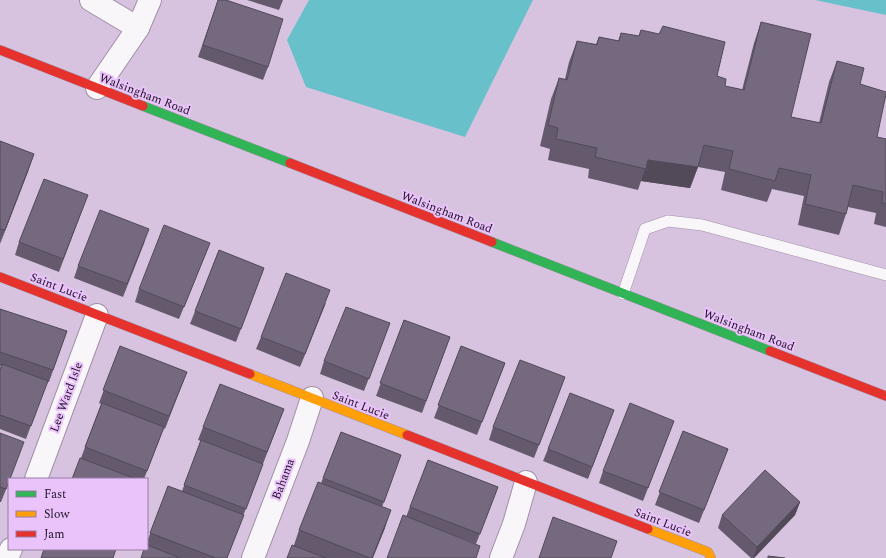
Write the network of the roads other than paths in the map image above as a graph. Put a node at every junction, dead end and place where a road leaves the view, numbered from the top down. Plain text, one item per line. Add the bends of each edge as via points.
1 (91, 0) edge
2 (150, 0) edge
3 (138, 28) junction
4 (0, 50) edge
5 (97, 88) junction
6 (886, 275) edge
7 (0, 277) edge
8 (623, 294) junction
9 (96, 315) junction
10 (886, 396) edge
11 (312, 398) junction
12 (36, 478) edge
13 (526, 482) junction
14 (252, 558) edge
15 (501, 558) edge
16 (711, 558) edge

1 - 3 street
2 - 3 street
3 - 5 street
4 - 5 street, Walsingham Road
5 - 8 street, Walsingham Road
6 - 8 lane via 702,226 668,221 645,229
7 - 9 street, Saint Lucie
8 - 10 street, Walsingham Road
9 - 11 street, Saint Lucie
9 - 12 street, Lee Ward Isle
11 - 13 street, Saint Lucie
11 - 14 street, Bahama
13 - 15 street
13 - 16 street, Saint Lucie via 708,552

